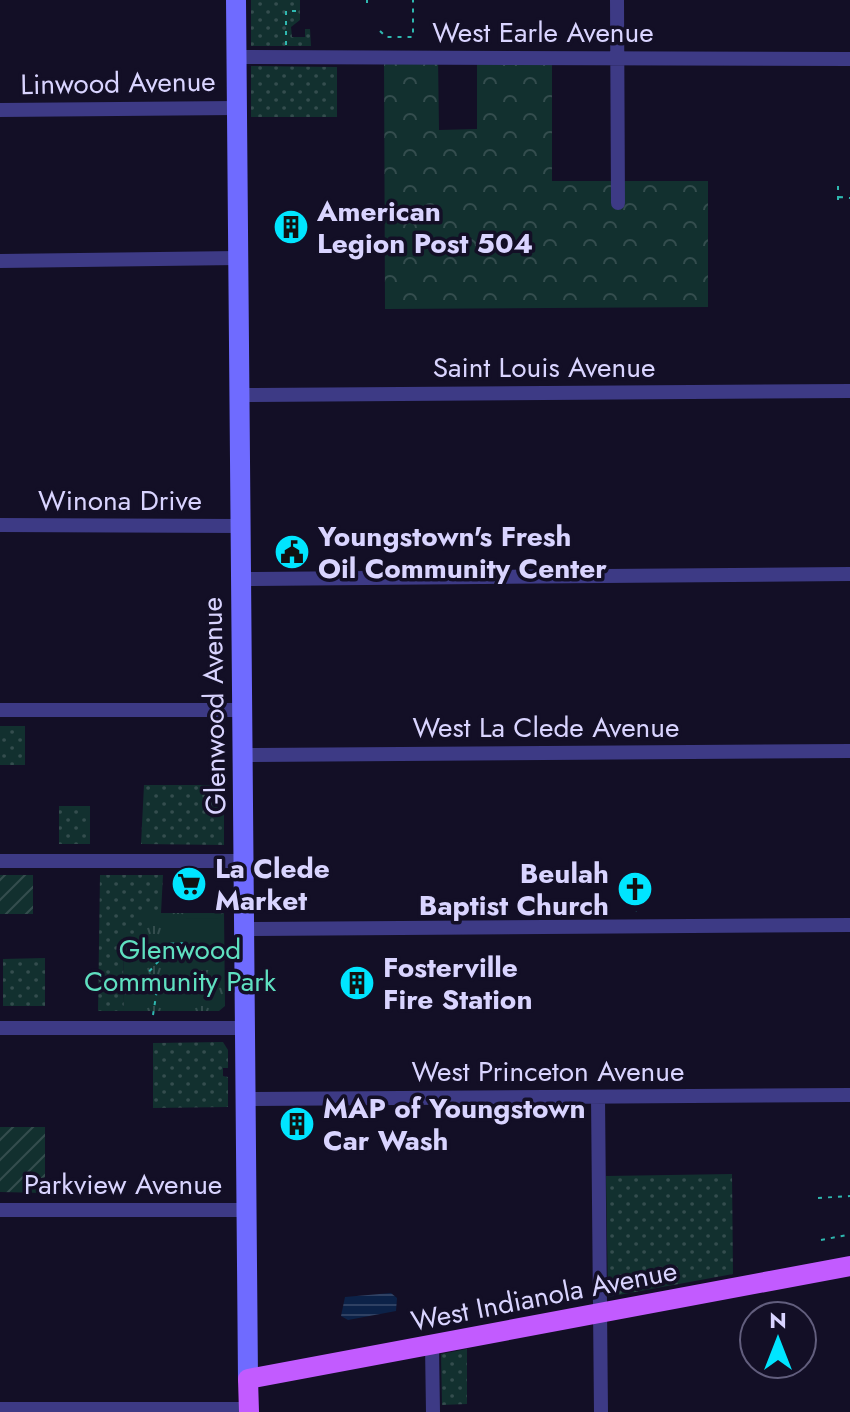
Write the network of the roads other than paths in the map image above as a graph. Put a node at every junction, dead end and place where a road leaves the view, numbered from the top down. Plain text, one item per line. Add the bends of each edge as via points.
1 (236, 0) edge
2 (617, 0) edge
3 (236, 57) junction
4 (617, 58) junction
5 (850, 59) edge
6 (236, 108) junction
7 (0, 110) edge
8 (618, 203) dead end
9 (238, 258) junction
10 (0, 261) edge
11 (850, 391) edge
12 (239, 395) junction
13 (0, 525) edge
14 (239, 526) junction
15 (850, 574) edge
16 (241, 579) junction
17 (0, 710) edge
18 (242, 710) junction
19 (850, 751) edge
20 (242, 755) junction
21 (0, 861) edge
22 (243, 861) junction
23 (850, 925) edge
24 (244, 929) junction
25 (0, 1028) edge
26 (245, 1028) junction
27 (850, 1095) edge
28 (598, 1097) junction
29 (246, 1099) junction
30 (0, 1210) edge
31 (246, 1210) junction
32 (850, 1266) edge
33 (600, 1314) junction
34 (432, 1345) junction
35 (248, 1379) junction
36 (0, 1409) edge
37 (249, 1410) edge
38 (433, 1412) edge
39 (601, 1412) edge

1 - 3 main road, Glenwood Avenue
2 - 4 street
3 - 4 street, West Earle Avenue
3 - 6 main road, Glenwood Avenue
4 - 5 street, West Earle Avenue
4 - 8 street
6 - 7 street, Linwood Avenue
6 - 9 main road, Glenwood Avenue
9 - 10 street
9 - 12 main road, Glenwood Avenue
11 - 12 street, Saint Louis Avenue
12 - 14 main road, Glenwood Avenue
13 - 14 street, Winona Drive
14 - 16 main road, Glenwood Avenue
15 - 16 street
16 - 18 main road, Glenwood Avenue
17 - 18 street
18 - 20 main road, Glenwood Avenue
19 - 20 street, West La Clede Avenue
20 - 22 main road, Glenwood Avenue
21 - 22 street
22 - 24 main road, Glenwood Avenue
23 - 24 street
24 - 26 main road, Glenwood Avenue
25 - 26 street
26 - 29 main road, Glenwood Avenue
27 - 28 street, West Princeton Avenue
28 - 29 street, West Princeton Avenue
28 - 33 street
29 - 31 main road, Glenwood Avenue
30 - 31 street, Parkview Avenue
31 - 35 main road, Glenwood Avenue
32 - 33 main road, West Indianola Avenue
33 - 34 main road, West Indianola Avenue
33 - 39 street
34 - 35 main road, West Indianola Avenue
34 - 38 street
35 - 37 main road, Glenwood Avenue
36 - 37 street

